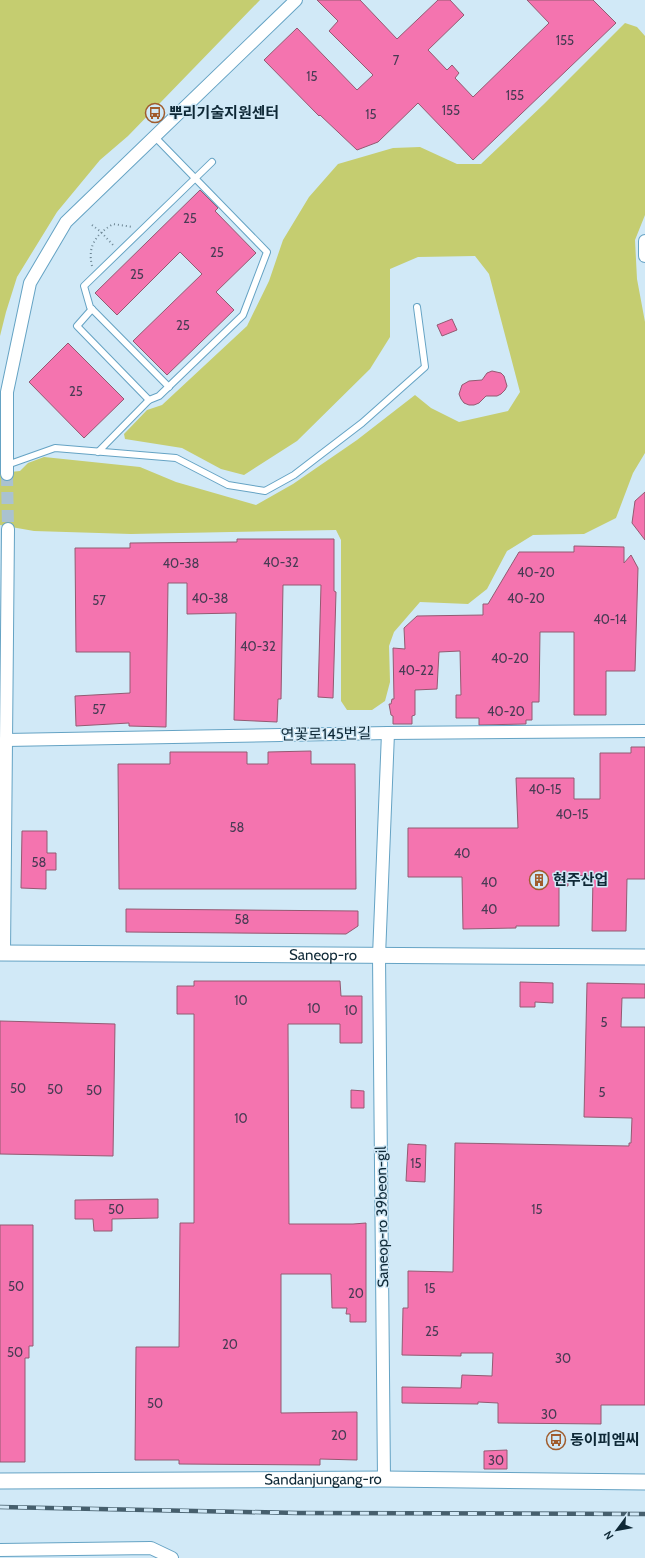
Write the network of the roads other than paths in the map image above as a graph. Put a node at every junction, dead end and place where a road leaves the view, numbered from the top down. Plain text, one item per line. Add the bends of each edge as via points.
1 (296, 0) edge
2 (154, 136) junction
3 (212, 162) dead end
4 (196, 178) junction
5 (645, 241) edge
6 (645, 256) edge
7 (417, 307) dead end
8 (92, 310) junction
9 (169, 387) junction
10 (149, 400) junction
11 (98, 452) junction
12 (7, 470) joint
13 (8, 529) tunnel mouth
14 (645, 731) edge
15 (388, 733) junction
16 (6, 740) junction
17 (2, 953) edge
18 (379, 956) junction
19 (645, 957) edge
20 (384, 1478) junction
21 (0, 1481) edge
22 (645, 1482) edge
23 (0, 1550) edge
24 (172, 1558) edge

1 - 2 street
2 - 4 lane
2 - 12 street via 66,222 30,283 7,392
3 - 4 lane
4 - 8 lane via 84,286
4 - 9 lane via 267,252 243,315
5 - 6 street
7 - 11 lane via 425,367 362,423 294,475 265,491 228,485 176,458
8 - 9 lane
8 - 10 lane via 77,326
9 - 10 lane via 160,396
10 - 11 lane
11 - 12 lane via 55,448
13 - 16 street
14 - 15 street, 연꽃로145번길
15 - 16 street, 연꽃로145번길
15 - 18 street, Saneop-ro 39beon-gil
16 - 17 street
17 - 18 street, Saneop-ro
18 - 19 street, Saneop-ro
18 - 20 street, Saneop-ro 39beon-gil
20 - 21 street, Sandanjungang-ro
20 - 22 street, Sandanjungang-ro
23 - 24 street via 150,1548

